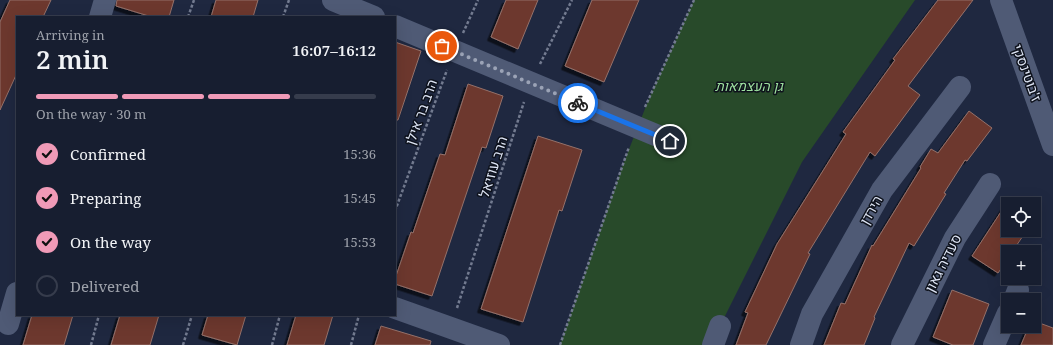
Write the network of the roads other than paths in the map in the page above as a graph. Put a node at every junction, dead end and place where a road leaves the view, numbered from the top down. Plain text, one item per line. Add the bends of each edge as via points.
1 (106, 0) edge
2 (333, 0) edge
3 (1001, 0) edge
4 (100, 16) edge
5 (372, 16) edge
6 (396, 26) edge
7 (960, 87) dead end
8 (670, 141) dead end
9 (1053, 145) edge
10 (990, 184) dead end
11 (16, 296) edge
12 (396, 308) edge
13 (8, 324) dead end
14 (1001, 329) edge
15 (499, 345) edge
16 (801, 345) edge
17 (902, 345) edge
18 (994, 345) edge

1 - 4 street
2 - 5 street
3 - 9 street, ז'בוטינסקי
6 - 8 street
7 - 16 street, הירדן via 882,190 812,314
10 - 17 street, סעדיה גאון via 955,238
11 - 13 street
12 - 15 street
14 - 18 street

